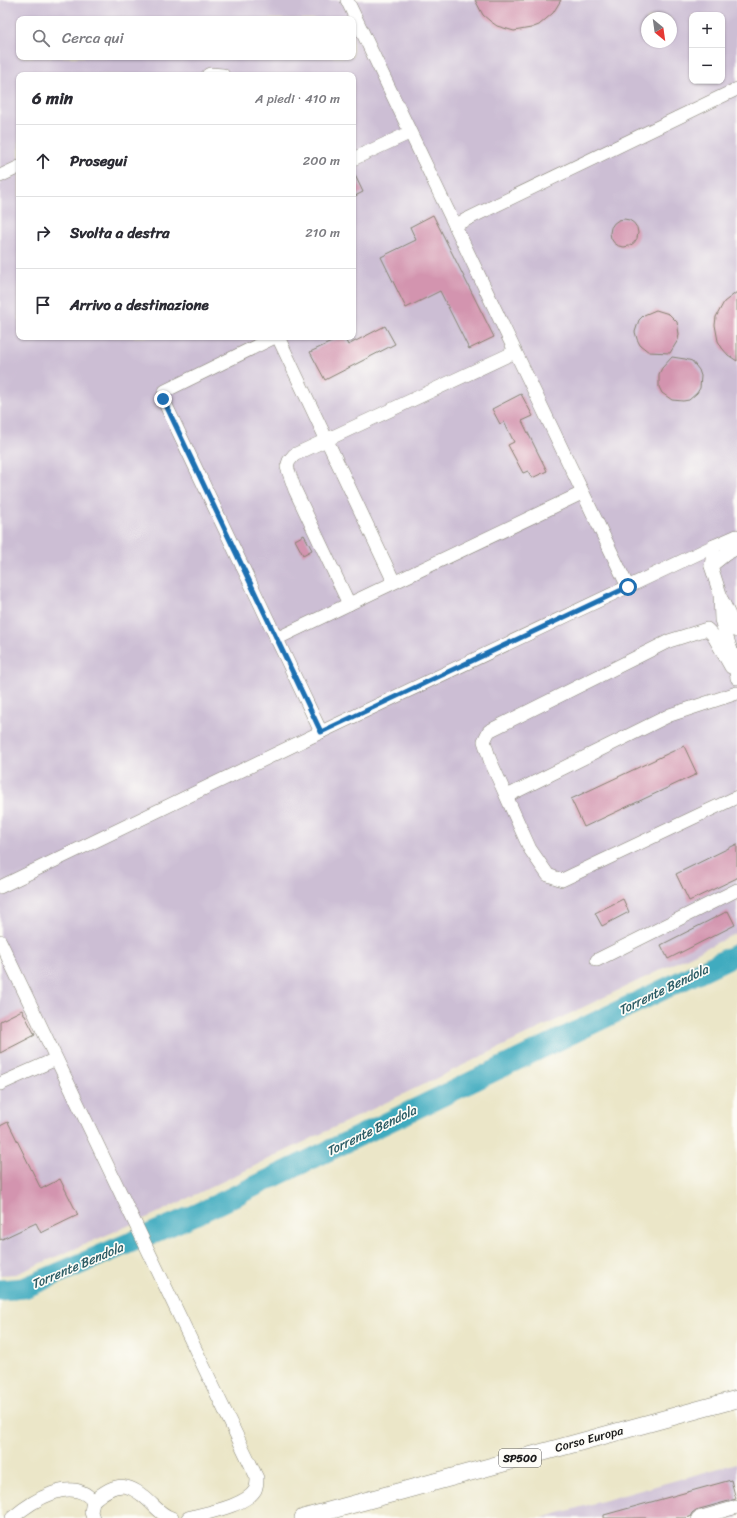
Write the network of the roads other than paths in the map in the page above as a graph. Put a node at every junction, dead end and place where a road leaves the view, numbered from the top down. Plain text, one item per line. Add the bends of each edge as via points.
1 (347, 0) edge
2 (355, 16) edge
3 (356, 19) edge
4 (737, 88) edge
5 (410, 133) junction
6 (356, 158) edge
7 (16, 168) edge
8 (0, 176) edge
9 (455, 225) junction
10 (271, 340) edge
11 (278, 340) edge
12 (515, 352) junction
13 (327, 440) junction
14 (582, 493) junction
15 (737, 536) edge
16 (714, 546) junction
17 (737, 548) edge
18 (711, 566) junction
19 (394, 582) junction
20 (628, 587) junction
21 (720, 594) junction
22 (349, 604) junction
23 (737, 631) edge
24 (276, 639) junction
25 (736, 677) edge
26 (737, 693) edge
27 (321, 732) junction
28 (507, 796) junction
29 (737, 797) edge
30 (0, 887) edge
31 (737, 890) edge
32 (0, 941) edge
33 (597, 960) dead end
34 (56, 1059) junction
35 (0, 1084) edge
36 (737, 1399) edge
37 (737, 1507) edge
38 (91, 1512) edge
39 (12, 1518) edge
40 (172, 1518) edge
41 (188, 1518) edge
42 (303, 1518) edge
43 (698, 1518) edge

1 - 2 street
3 - 5 street
4 - 9 street
5 - 6 street
5 - 9 street
7 - 8 street
9 - 12 street
10 - 24 street via 165,391 163,399
11 - 13 street
12 - 13 street
12 - 14 street
13 - 19 street
13 - 22 street via 294,455 288,461 288,467 294,490
14 - 19 street
14 - 20 street
15 - 16 street
16 - 18 street
16 - 20 street
17 - 18 street
18 - 21 street
19 - 22 street
20 - 27 street
21 - 23 street
21 - 25 street via 721,620 734,659
22 - 24 street
24 - 27 street
25 - 28 street via 713,635 706,630 669,641 489,731 484,741
26 - 28 street via 670,715
27 - 30 street
28 - 29 street via 530,849 548,875 562,880
31 - 33 street
32 - 34 street
34 - 35 street
34 - 41 street via 257,1478 254,1492 248,1497
36 - 42 main road, Corso Europa / SP500
37 - 43 street
38 - 39 street via 82,1491 63,1490 39,1500
38 - 40 street via 111,1489 122,1486 132,1488 160,1512

